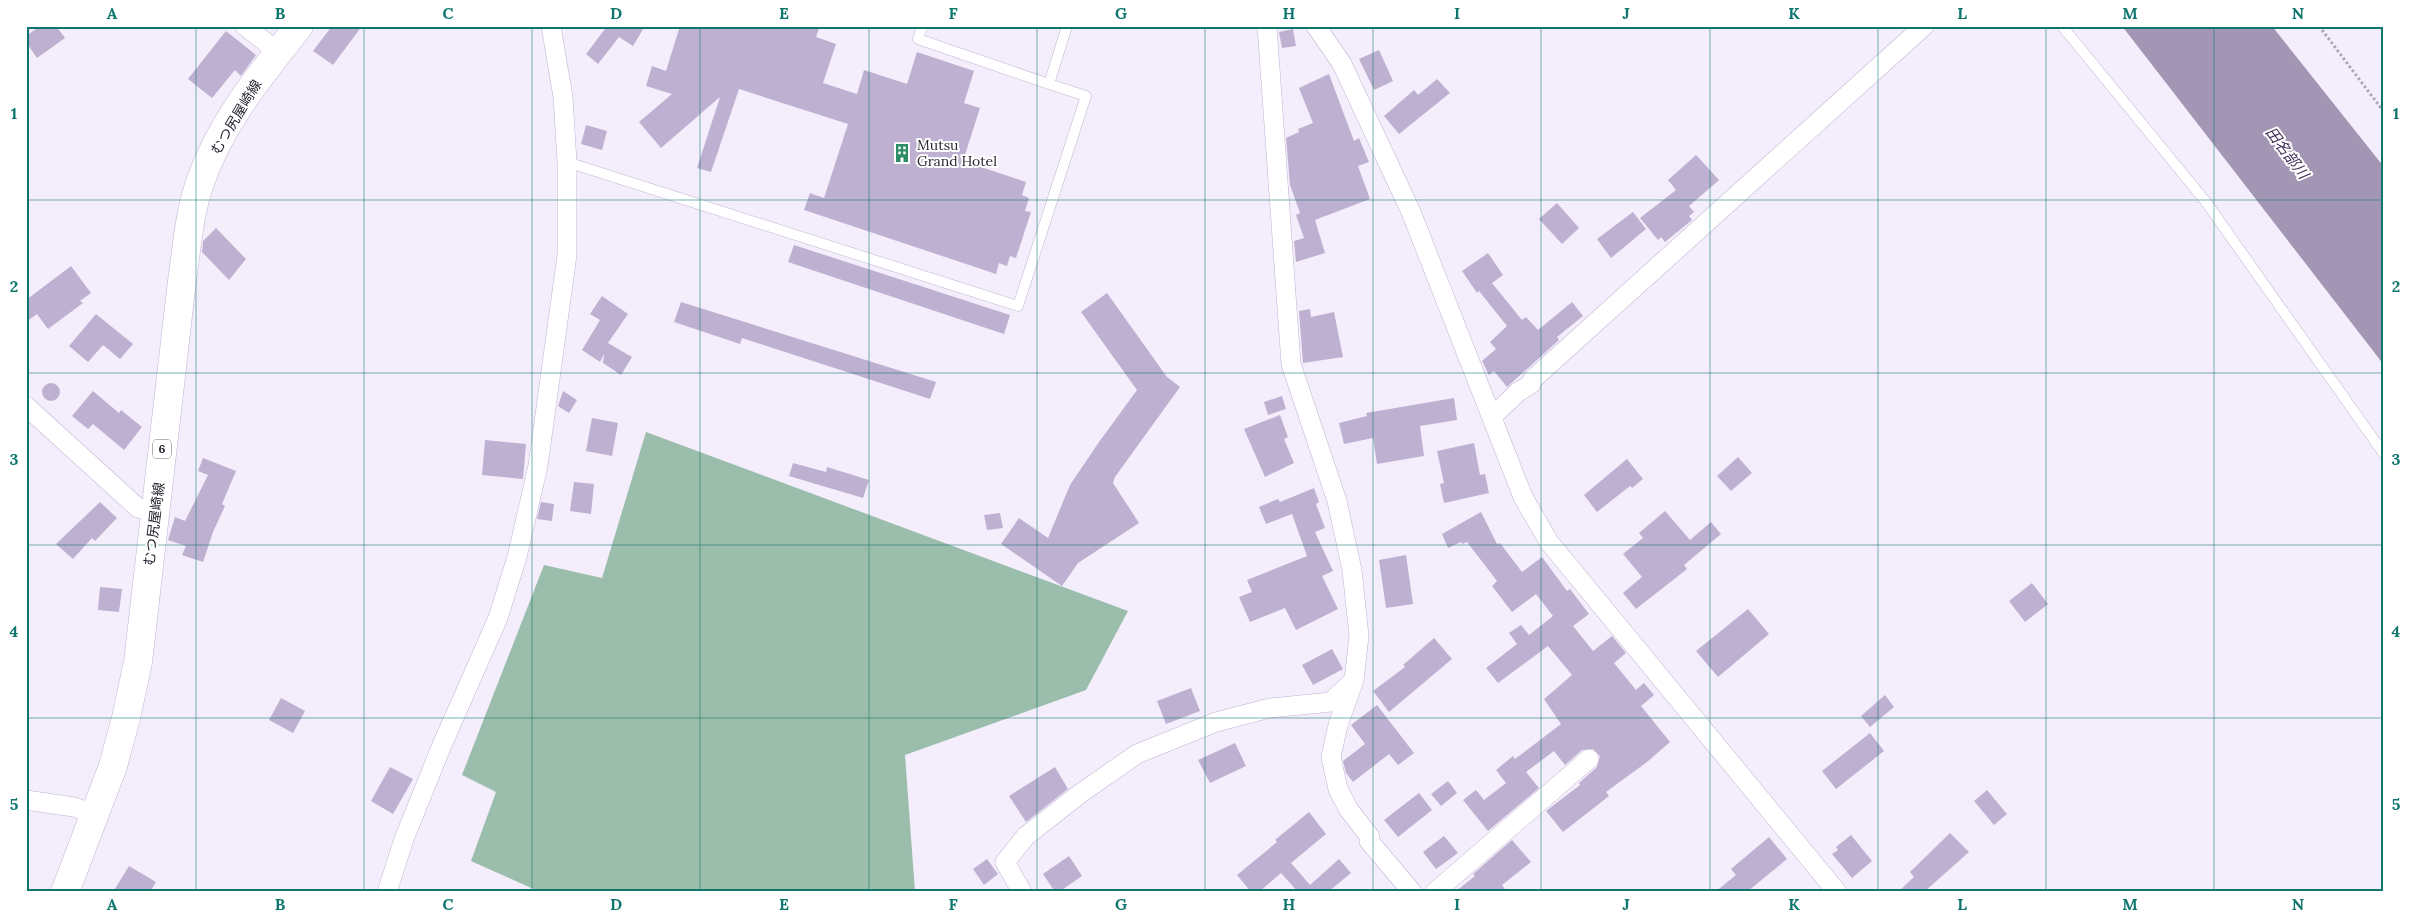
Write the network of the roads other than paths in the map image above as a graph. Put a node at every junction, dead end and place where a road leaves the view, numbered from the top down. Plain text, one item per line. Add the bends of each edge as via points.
1 (245, 26) edge
2 (299, 26) edge
3 (551, 26) edge
4 (922, 26) edge
5 (1067, 26) edge
6 (1267, 26) edge
7 (1316, 26) edge
8 (1924, 26) edge
9 (2062, 26) edge
10 (278, 52) junction
11 (1048, 84) junction
12 (567, 162) junction
13 (26, 406) edge
14 (1492, 417) junction
15 (2384, 454) edge
16 (155, 512) junction
17 (1354, 680) junction
18 (1588, 759) dead end
19 (26, 800) edge
20 (94, 814) junction
21 (65, 892) edge
22 (387, 892) edge
23 (1022, 892) edge
24 (1412, 892) edge
25 (1435, 892) edge
26 (1838, 892) edge

1 - 10 street
2 - 10 main road, むつ尻屋崎線 / 6
3 - 12 street via 562,96
4 - 11 lane via 918,39
5 - 11 lane
6 - 17 street via 1291,364 1336,501 1352,570 1359,636
7 - 14 street via 1342,64 1411,212
8 - 14 street
9 - 15 lane via 2206,202
10 - 16 main road, むつ尻屋崎線 / 6 via 244,98 219,140 201,179 190,218
11 - 12 lane via 1086,96 1018,306
12 - 22 street via 568,255 538,466 517,557 498,618 404,839
13 - 16 street via 138,508
14 - 26 street via 1523,497 1549,542
16 - 20 main road, むつ尻屋崎線 / 6 via 136,671 113,766
17 - 23 street via 1331,702 1270,708 1216,722 1137,754 1026,836 1005,862
17 - 24 street via 1331,757 1338,789 1370,837 1369,841
18 - 25 street
19 - 20 street via 74,807
20 - 21 main road, むつ尻屋崎線 / 6

